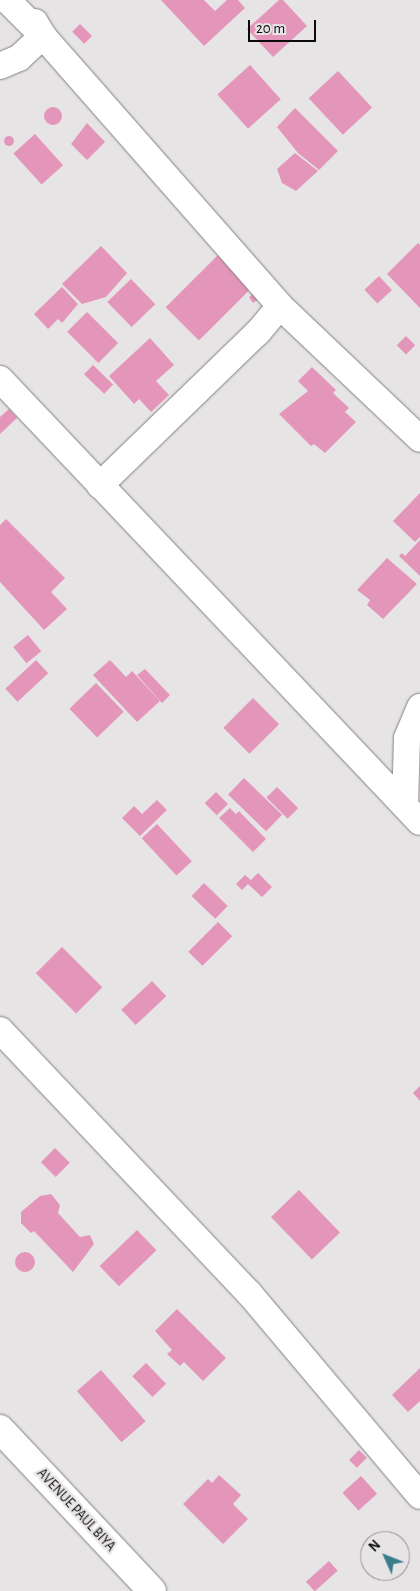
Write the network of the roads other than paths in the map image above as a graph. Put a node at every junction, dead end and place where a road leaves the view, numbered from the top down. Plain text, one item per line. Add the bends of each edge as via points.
1 (7, 0) edge
2 (27, 0) edge
3 (43, 36) junction
4 (0, 66) edge
5 (280, 306) junction
6 (0, 379) edge
7 (420, 439) edge
8 (100, 485) junction
9 (420, 708) edge
10 (412, 814) edge
11 (0, 1030) edge
12 (0, 1430) edge
13 (420, 1496) edge
14 (152, 1591) edge

1 - 3 street
2 - 3 street via 25,5
3 - 4 street via 19,58
3 - 5 street
5 - 7 street
5 - 8 street via 257,334
6 - 8 street
8 - 10 street
9 - 10 street via 407,738
11 - 13 street via 249,1293
12 - 14 main road, AVENUE PAUL BIYA

